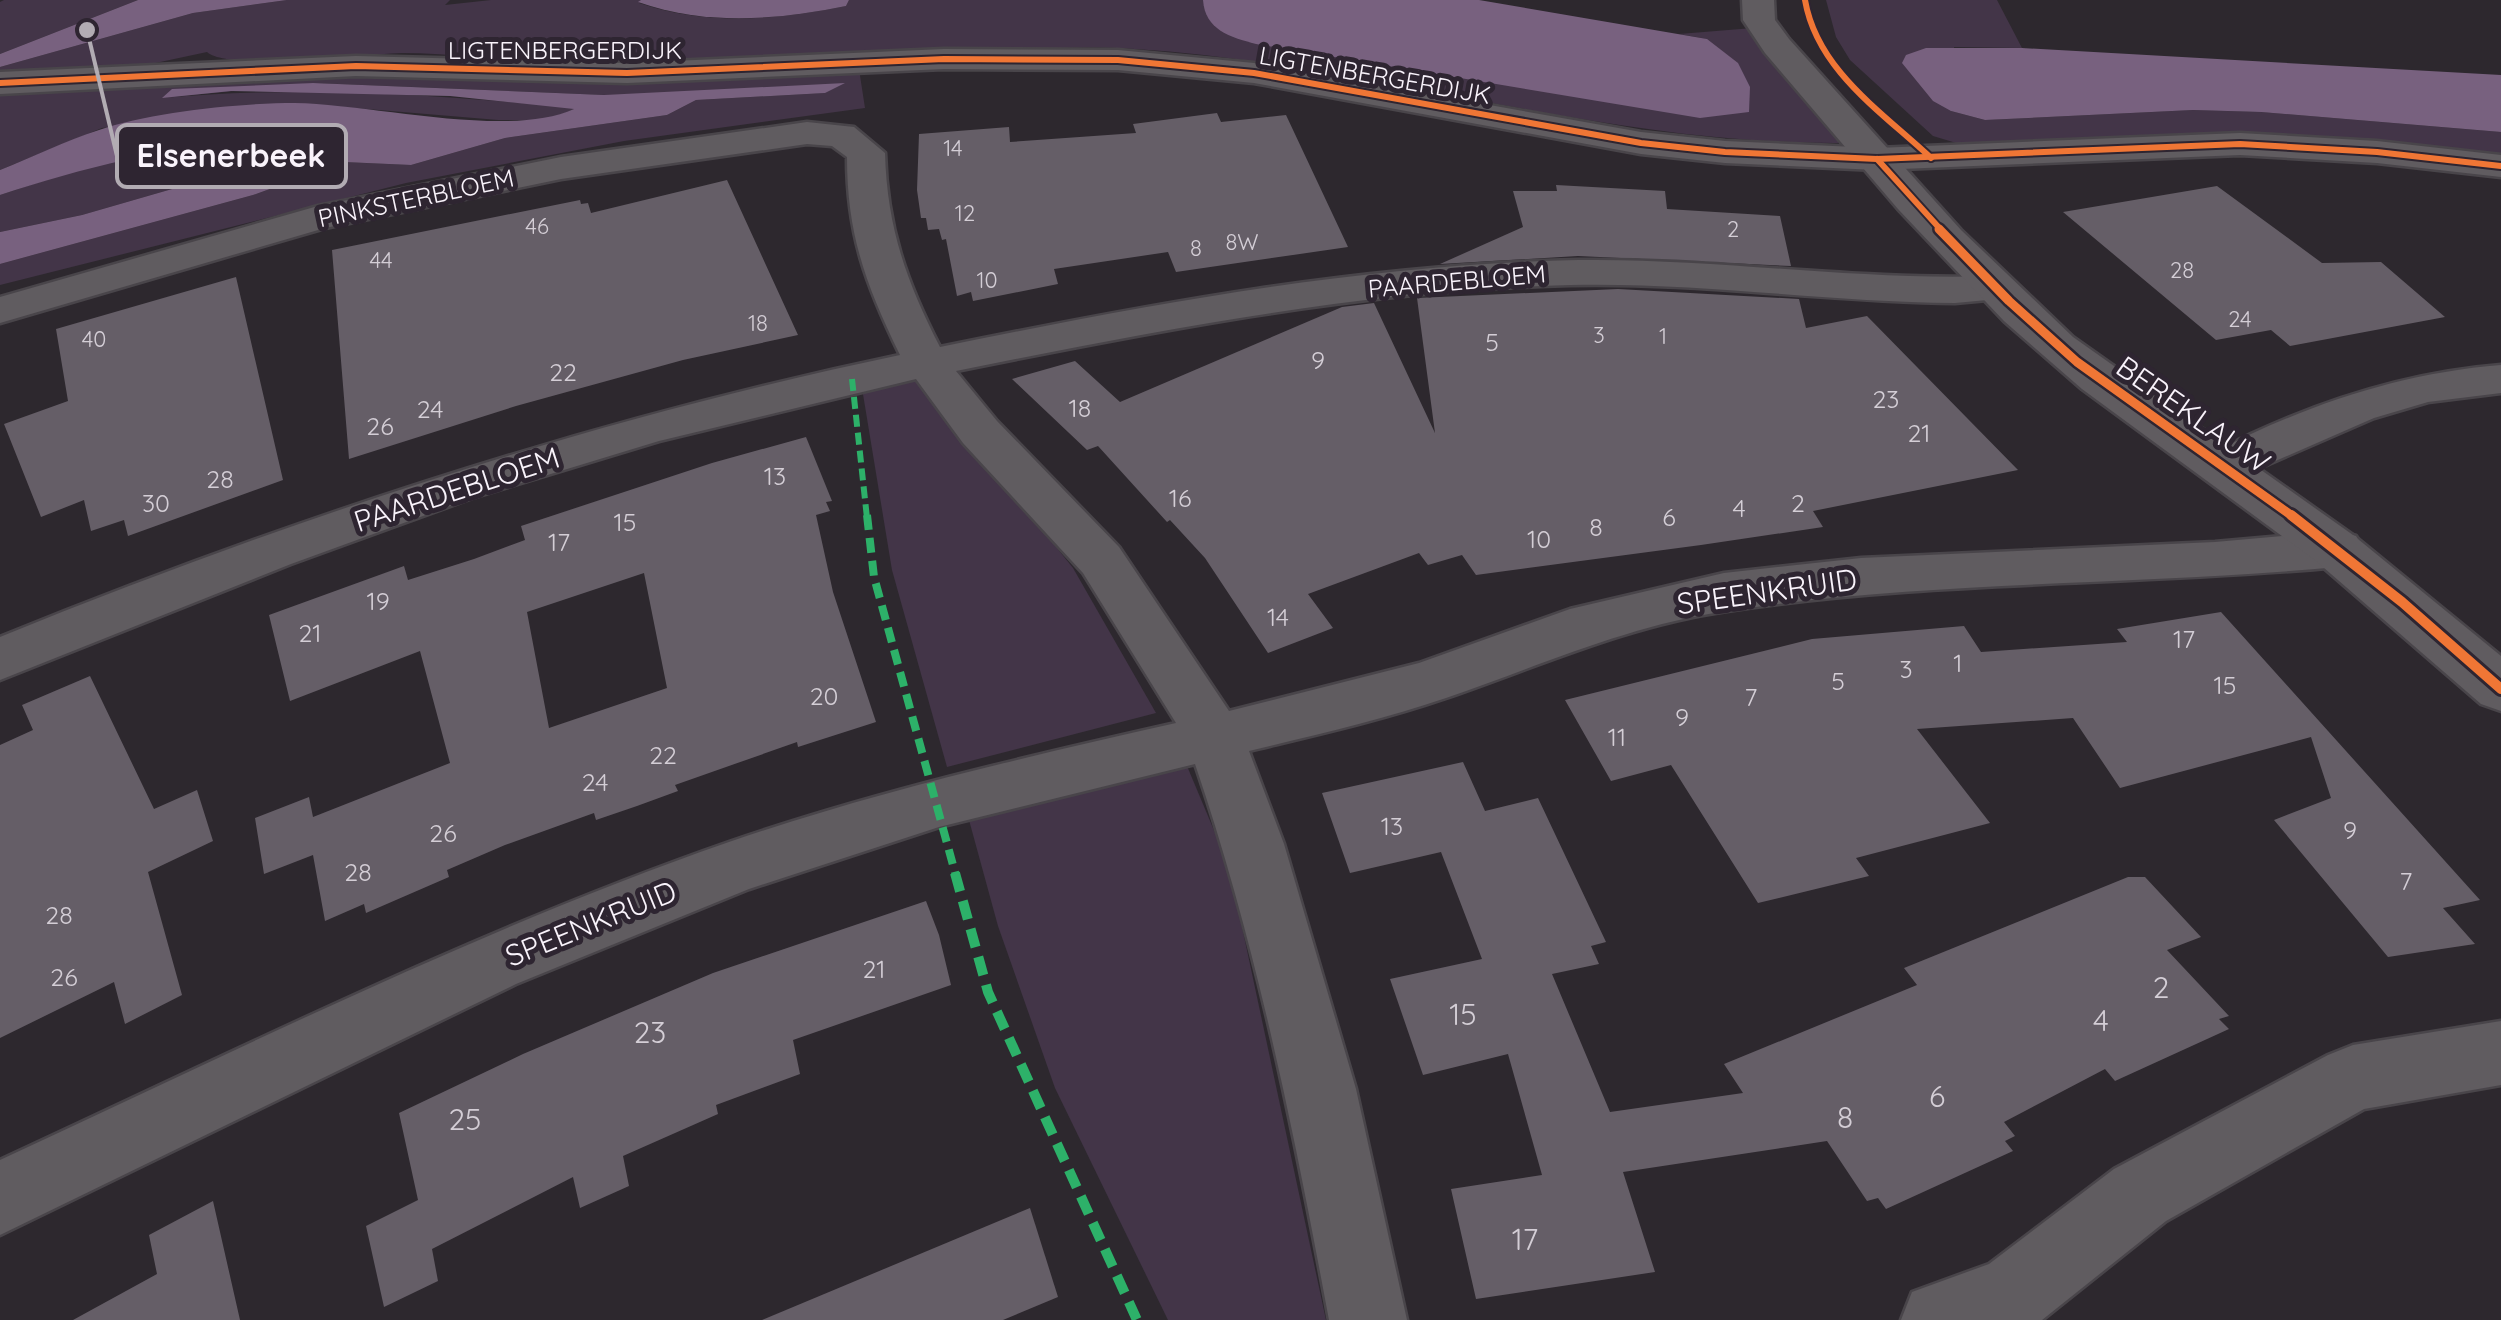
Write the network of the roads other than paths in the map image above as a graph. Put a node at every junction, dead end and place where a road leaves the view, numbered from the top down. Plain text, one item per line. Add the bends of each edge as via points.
1 (1758, 0) edge
2 (0, 83) edge
3 (1877, 159) junction
4 (2501, 166) edge
5 (1994, 289) junction
6 (0, 310) edge
7 (926, 362) junction
8 (2501, 378) edge
9 (2224, 467) junction
10 (2338, 549) junction
11 (0, 659) edge
12 (2501, 689) edge
13 (1215, 737) junction
14 (2501, 1053) edge
15 (0, 1198) edge
16 (1368, 1320) edge
17 (1940, 1320) edge

1 - 3 street, BEREKLAUW via 1760,20 1777,46
2 - 3 street, LIGTENBERGERDIJK via 356,66 626,72 944,59 1118,60 1254,73 1640,144
3 - 4 street, LIGTENBERGERDIJK via 2240,144
3 - 5 street, BEREKLAUW
5 - 7 street, PAARDEBLOEM via 1928,293 1681,274 1453,279 1330,292
5 - 9 street, BEREKLAUW via 2135,408
6 - 7 street, PINKSTERBLOEM via 205,248 446,190 807,133 841,135 866,153 866,204 888,286
7 - 11 street, PAARDEBLOEM via 736,406 536,463 149,598
7 - 13 street via 980,432 1102,560
8 - 9 street via 2390,396 2309,423
9 - 10 street, BEREKLAUW
10 - 12 street, BEREKLAUW
10 - 13 street, SPEENKRUID via 1861,577 1724,592 1570,629 1428,682
13 - 15 street, SPEENKRUID via 938,802 734,867 492,963
13 - 16 street via 1253,844 1321,1089
14 - 17 street via 2353,1078 2140,1195 2012,1295

